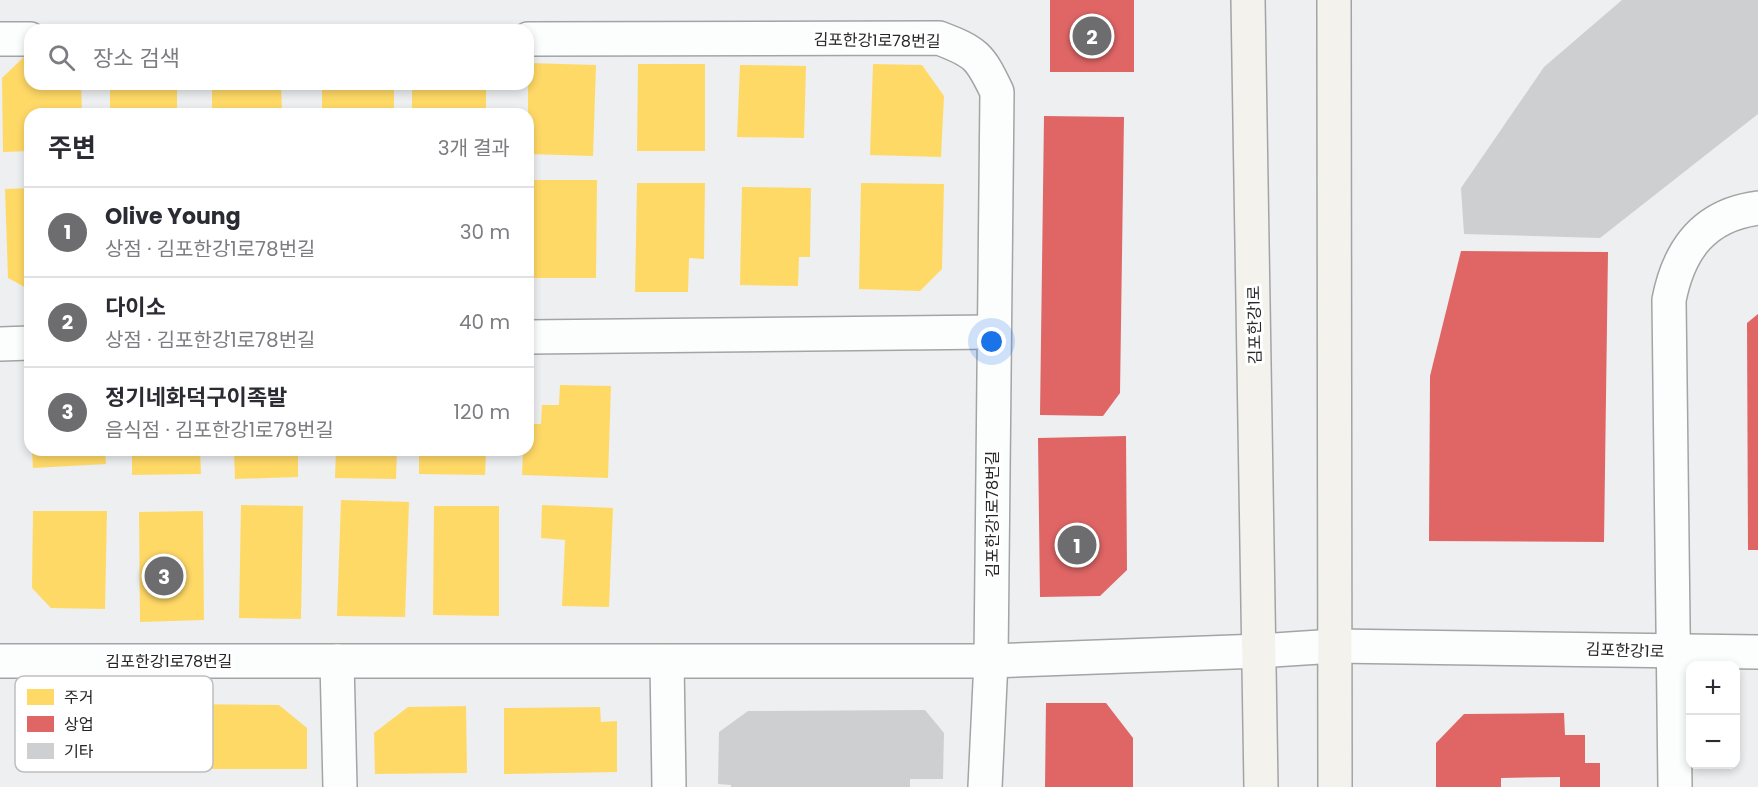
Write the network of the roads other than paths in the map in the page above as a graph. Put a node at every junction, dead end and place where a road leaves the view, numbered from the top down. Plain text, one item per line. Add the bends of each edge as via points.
1 (1248, 0) edge
2 (1334, 0) edge
3 (0, 39) edge
4 (24, 39) edge
5 (534, 39) edge
6 (1758, 208) edge
7 (993, 332) junction
8 (534, 337) edge
9 (24, 343) edge
10 (0, 344) edge
11 (1335, 646) junction
12 (1672, 650) junction
13 (1260, 651) junction
14 (1758, 652) edge
15 (0, 661) edge
16 (991, 661) junction
17 (337, 662) junction
18 (667, 662) junction
19 (340, 787) edge
20 (669, 787) edge
21 (985, 787) edge
22 (1261, 787) edge
23 (1335, 787) edge
24 (1675, 787) edge

1 - 13 street, 김포한강1로
2 - 11 street
3 - 4 street
5 - 7 street, 김포한강1로78번길 via 939,39 966,48 984,64 997,92
6 - 12 street via 1722,218 1699,233 1683,255 1671,289
7 - 8 street
7 - 16 street, 김포한강1로78번길
9 - 10 street
11 - 12 street, 김포한강1로
11 - 13 street, 김포한강1로
11 - 23 street
12 - 14 street
12 - 24 street, 김포한강1로
13 - 16 street, 김포한강1로78번길
13 - 22 street, 김포한강1로
15 - 17 street, 김포한강1로78번길
16 - 18 street, 김포한강1로78번길
16 - 21 street, 김포한강1로78번길
17 - 18 street, 김포한강1로78번길
17 - 19 street
18 - 20 street

